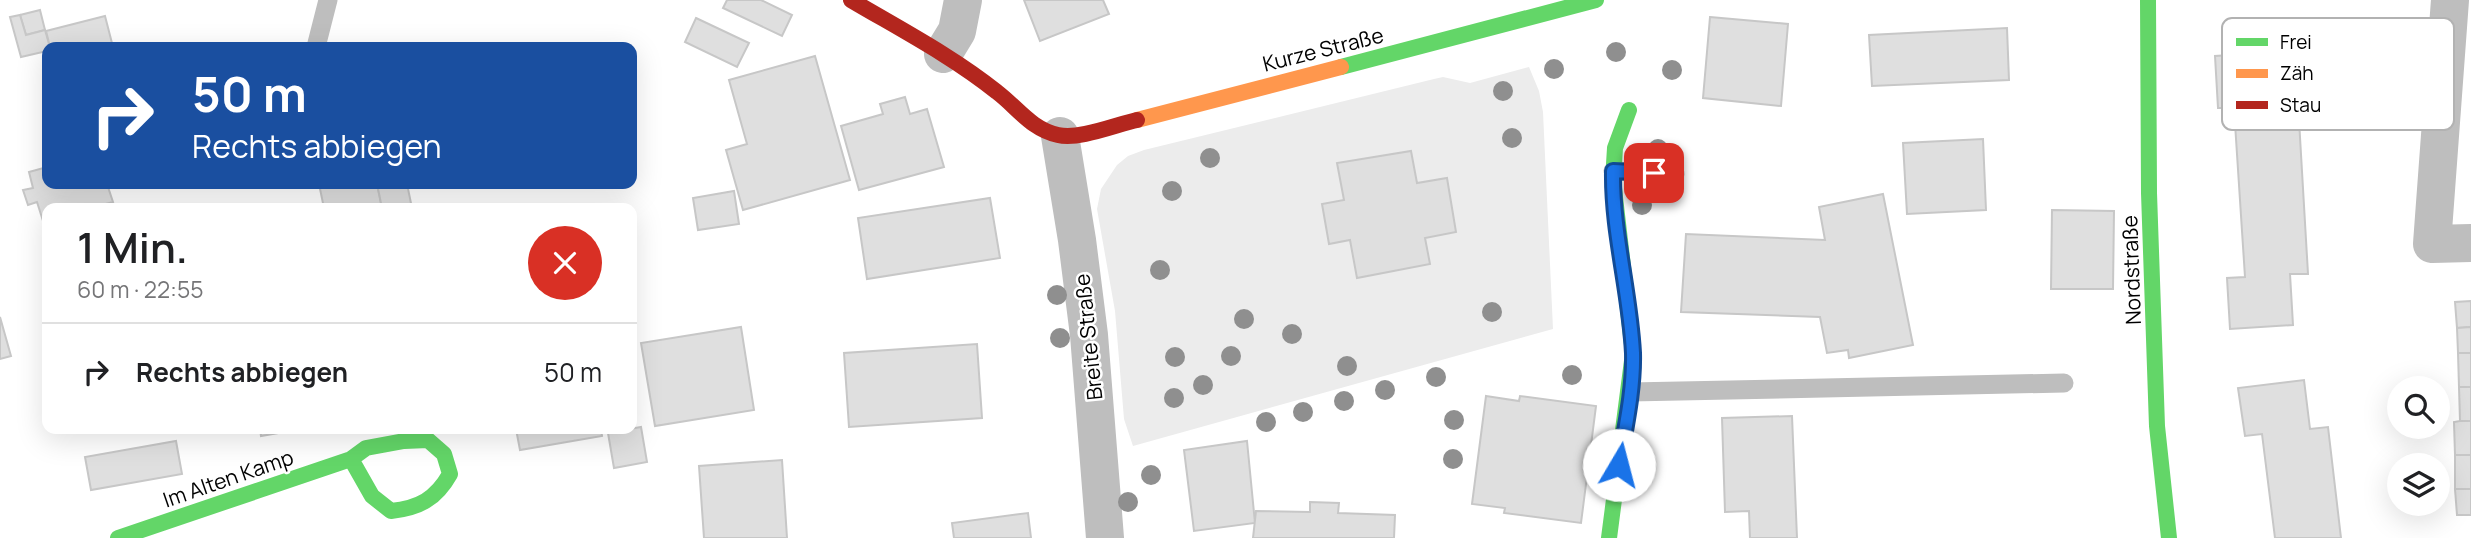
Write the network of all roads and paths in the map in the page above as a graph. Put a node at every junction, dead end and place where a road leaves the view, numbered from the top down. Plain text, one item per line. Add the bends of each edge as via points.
1 (328, 0) edge
2 (851, 0) edge
3 (964, 0) edge
4 (1596, 0) edge
5 (2148, 0) edge
6 (2450, 0) edge
7 (2449, 18) edge
8 (317, 42) edge
9 (943, 54) junction
10 (1629, 110) dead end
11 (2440, 130) edge
12 (1060, 136) junction
13 (1613, 171) junction
14 (1675, 174) dead end
15 (2471, 243) edge
16 (2064, 383) dead end
17 (1630, 392) junction
18 (352, 459) junction
19 (118, 538) edge
20 (1105, 538) edge
21 (1609, 538) edge
22 (2169, 538) edge

1 - 8 lane
2 - 9 main road
3 - 9 street via 957,31
4 - 12 main road, Kurze Straße
5 - 22 main road, Nordstraße via 2148,193 2157,426
6 - 7 street
9 - 12 main road via 998,92 1037,128
10 - 13 main road via 1615,148
11 - 15 street via 2432,244
12 - 20 street, Breite Straße via 1089,335
13 - 14 lane
13 - 17 main road via 1633,353
16 - 17 lane
17 - 21 main road
18 - 18 main road, Im Alten Kamp via 366,448 428,440 444,454 450,474 442,491 417,508 391,511 372,496
18 - 19 main road, Im Alten Kamp

